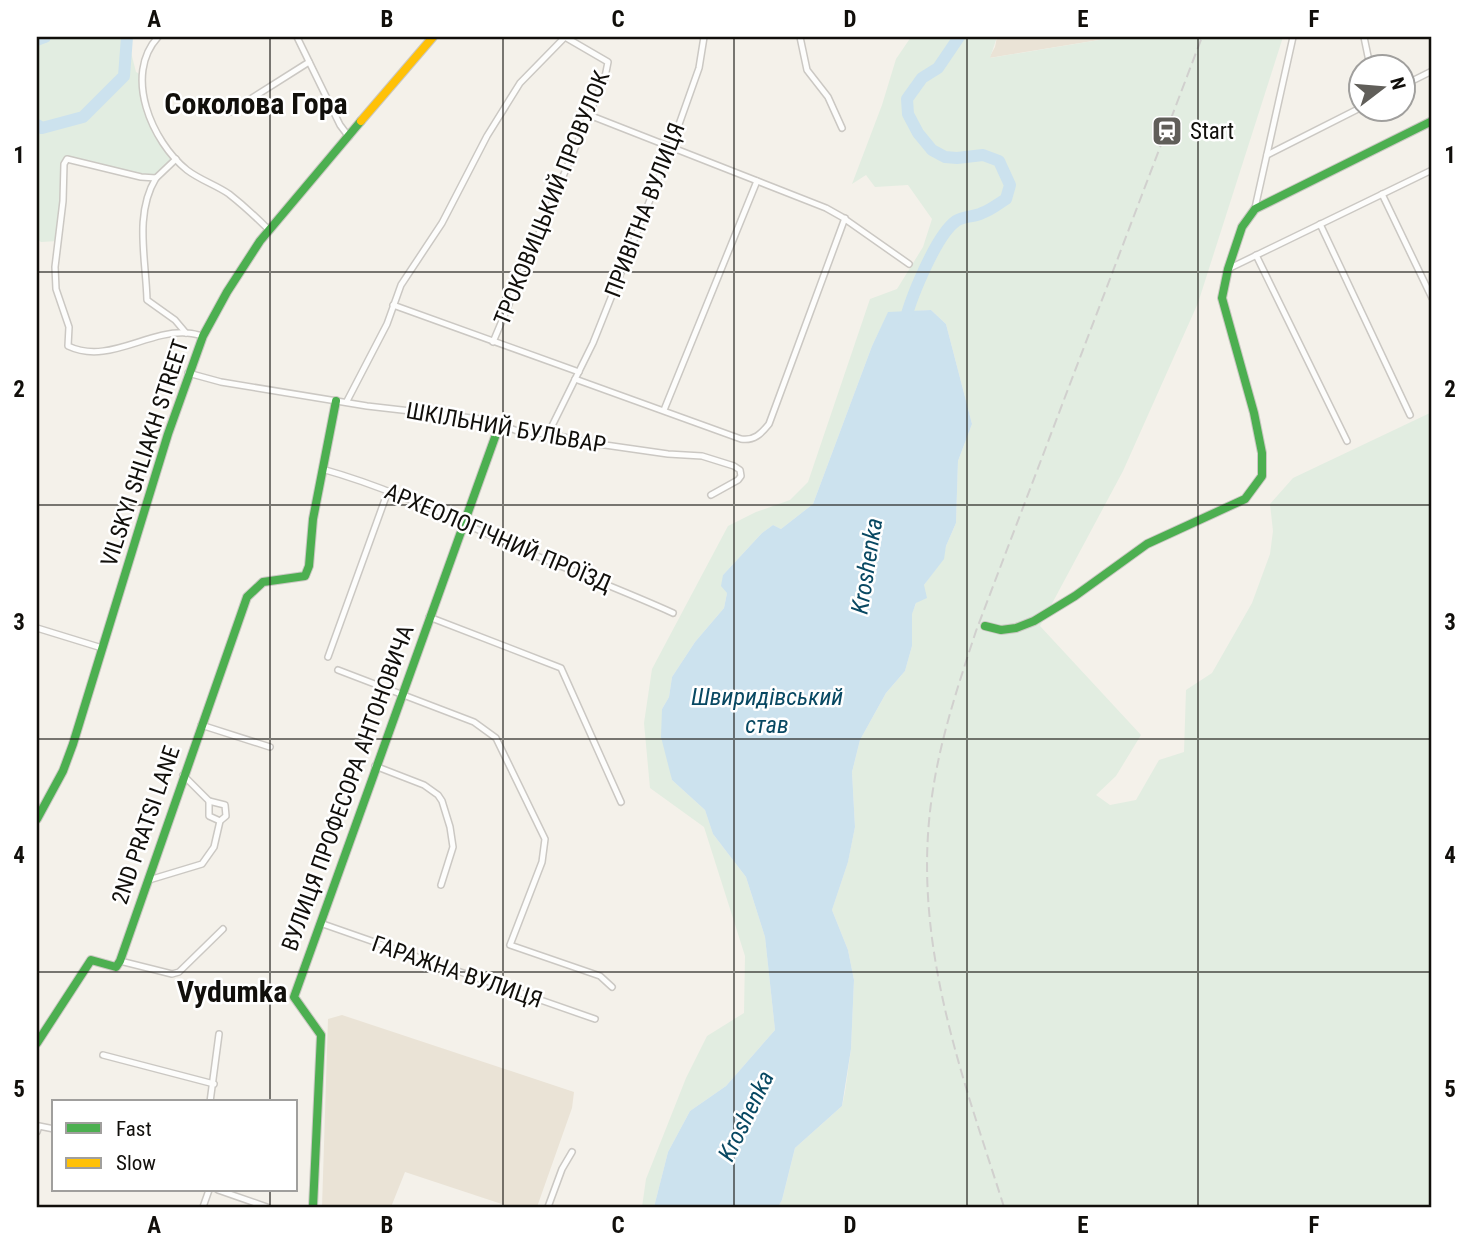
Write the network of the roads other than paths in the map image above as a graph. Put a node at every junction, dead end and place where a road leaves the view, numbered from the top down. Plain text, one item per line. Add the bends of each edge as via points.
1 (158, 37) edge
2 (297, 37) edge
3 (433, 37) edge
4 (565, 37) edge
5 (704, 37) edge
6 (800, 37) edge
7 (1293, 37) edge
8 (309, 62) junction
9 (1432, 71) edge
10 (1416, 79) edge
11 (230, 112) dead end
12 (589, 115) junction
13 (1346, 115) edge
14 (1432, 121) edge
15 (842, 128) dead end
16 (349, 137) junction
17 (671, 147) junction
18 (1268, 155) junction
19 (176, 159) junction
20 (1432, 170) edge
21 (156, 178) junction
22 (757, 181) junction
23 (1382, 194) junction
24 (1255, 209) junction
25 (845, 218) junction
26 (1320, 224) junction
27 (270, 230) junction
28 (1256, 255) junction
29 (909, 264) dead end
30 (1228, 269) junction
31 (1432, 298) edge
32 (393, 305) junction
33 (186, 333) junction
34 (203, 336) junction
35 (493, 342) junction
36 (579, 372) junction
37 (188, 373) junction
38 (575, 379) junction
39 (336, 401) junction
40 (347, 401) junction
41 (664, 410) junction
42 (1409, 415) dead end
43 (499, 426) junction
44 (548, 434) junction
45 (1347, 442) dead end
46 (322, 469) junction
47 (388, 491) junction
48 (711, 495) dead end
49 (464, 524) junction
50 (673, 612) dead end
51 (429, 617) junction
52 (985, 626) dead end
53 (37, 628) edge
54 (102, 648) junction
55 (328, 657) dead end
56 (338, 670) dead end
57 (402, 694) junction
58 (201, 725) junction
59 (270, 747) dead end
60 (375, 766) junction
61 (183, 775) junction
62 (209, 801) junction
63 (621, 802) dead end
64 (38, 816) edge
65 (220, 821) junction
66 (147, 880) junction
67 (441, 885) dead end
68 (320, 923) junction
69 (223, 929) dead end
70 (120, 961) junction
71 (612, 986) dead end
72 (595, 1019) dead end
73 (219, 1034) dead end
74 (37, 1042) edge
75 (103, 1055) dead end
76 (214, 1084) junction
77 (210, 1100) edge
78 (572, 1152) dead end
79 (224, 1192) edge
80 (267, 1207) edge
81 (313, 1207) edge
82 (548, 1207) edge

1 - 19 street via 141,75 146,108
2 - 8 street
3 - 16 street, VILSKYI SHLIAKH STREET
4 - 12 street, ТРОКОВИЦЬКИЙ ПРОВУЛОК via 608,62
4 - 32 street via 520,83
5 - 17 street, ПРИВІТНА ВУЛИЦЯ via 699,68
6 - 15 street via 807,70 828,97
7 - 18 street
8 - 11 street
8 - 16 street
9 - 10 street
12 - 17 street
12 - 35 street, ТРОКОВИЦЬКИЙ ПРОВУЛОК
13 - 18 street
14 - 24 street
16 - 27 street, VILSKYI SHLIAKH STREET
17 - 22 street
17 - 36 street, ПРИВІТНА ВУЛИЦЯ
18 - 24 street
19 - 21 street
19 - 27 street via 229,194
20 - 23 street
21 - 33 street via 142,219 148,300
21 - 33 street via 67,159 56,289 69,327 68,346 78,350 117,350
22 - 25 street
22 - 41 street
23 - 26 street
23 - 31 street
24 - 30 street via 1242,227
25 - 29 street
25 - 41 street via 764,430 749,440 741,439
26 - 28 street
26 - 42 street
27 - 34 street, VILSKYI SHLIAKH STREET via 239,271
28 - 30 street
28 - 45 street
30 - 52 street via 1222,298 1262,453 1262,477 1254,489 1245,499 1147,544 1025,626 1002,631
32 - 35 street
32 - 40 street
33 - 34 street
34 - 37 street, VILSKYI SHLIAKH STREET
35 - 36 street
36 - 38 street, ПРИВІТНА ВУЛИЦЯ
37 - 39 street, ШКІЛЬНИЙ БУЛЬВАР
37 - 54 street, VILSKYI SHLIAKH STREET
38 - 41 street
38 - 44 street
39 - 40 street, ШКІЛЬНИЙ БУЛЬВАР
39 - 46 street
40 - 43 street, ШКІЛЬНИЙ БУЛЬВАР via 489,420
43 - 44 street, ШКІЛЬНИЙ БУЛЬВАР
43 - 49 street, ВУЛИЦЯ ПРОФЕСОРА АНТОНОВИЧА
44 - 48 street, ШКІЛЬНИЙ БУЛЬВАР via 702,456 740,470 738,480
46 - 47 street, АРХЕОЛОГІЧНИЙ ПРОЇЗД
46 - 58 street, 2ND PRATSI LANE via 309,566 304,576 261,583 247,597
47 - 49 street, АРХЕОЛОГІЧНИЙ ПРОЇЗД
47 - 55 street
49 - 50 street, АРХЕОЛОГІЧНИЙ ПРОЇЗД
49 - 51 street, ВУЛИЦЯ ПРОФЕСОРА АНТОНОВИЧА
51 - 57 street, ВУЛИЦЯ ПРОФЕСОРА АНТОНОВИЧА
51 - 63 street via 561,668
53 - 54 street
54 - 64 street, VILSKYI SHLIAKH STREET via 63,771
56 - 57 street
57 - 60 street, ВУЛИЦЯ ПРОФЕСОРА АНТОНОВИЧА
57 - 71 street via 474,722 496,738 545,839 542,862 510,945 600,976
58 - 59 street
58 - 61 street, 2ND PRATSI LANE
60 - 67 street via 424,785 445,807 453,847
60 - 68 street, ВУЛИЦЯ ПРОФЕСОРА АНТОНОВИЧА
61 - 62 street
61 - 66 street, 2ND PRATSI LANE
62 - 65 street via 209,816
62 - 65 street via 225,805 226,816
65 - 66 street via 214,847 202,864
66 - 70 street, 2ND PRATSI LANE
68 - 72 street, ГАРАЖНА ВУЛИЦЯ
68 - 81 street, ВУЛИЦЯ ПРОФЕСОРА АНТОНОВИЧА via 294,996 321,1035
69 - 70 street via 179,972
70 - 74 street via 117,967 91,960
73 - 76 street
75 - 76 street
76 - 77 street
78 - 82 street
79 - 80 street

